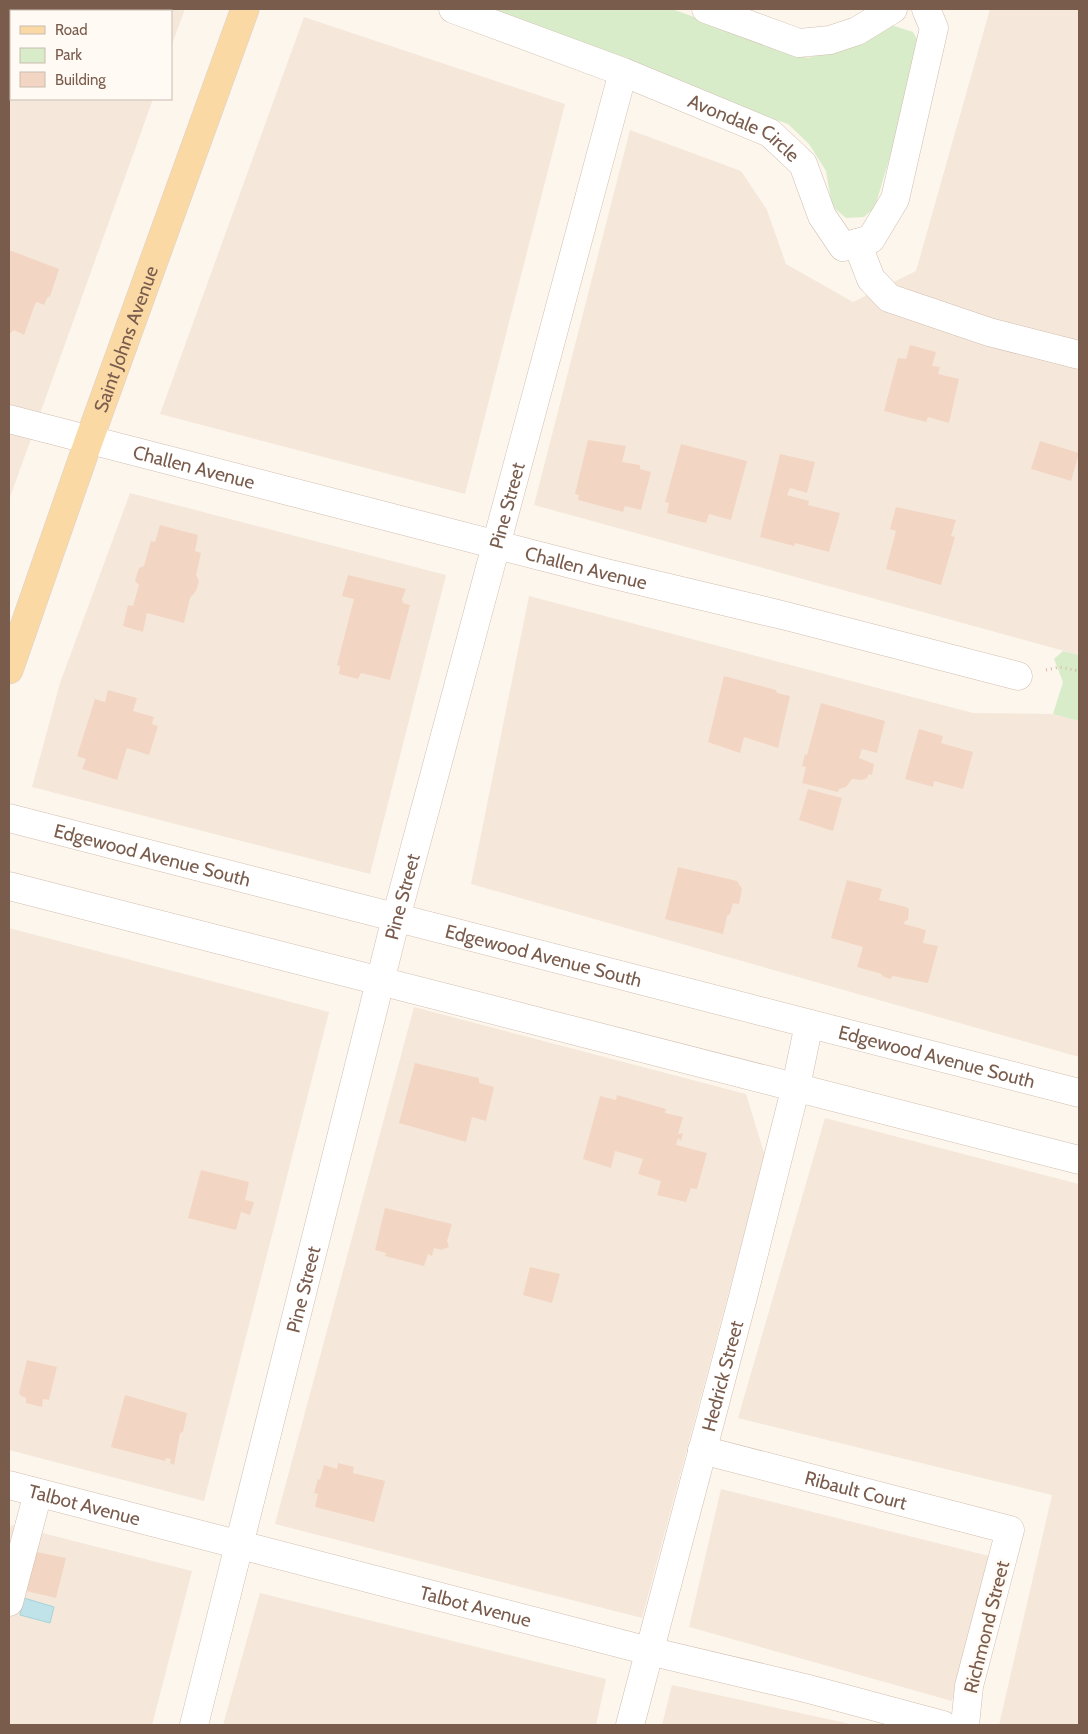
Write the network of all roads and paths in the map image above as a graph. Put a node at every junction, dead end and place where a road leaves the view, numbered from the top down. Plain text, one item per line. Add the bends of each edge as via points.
1 (245, 9) edge
2 (453, 9) edge
3 (706, 9) edge
4 (893, 9) edge
5 (926, 9) edge
6 (623, 72) junction
7 (857, 243) junction
8 (1079, 355) edge
9 (9, 419) edge
10 (89, 440) junction
11 (497, 544) junction
12 (9, 670) edge
13 (1079, 671) edge
14 (1018, 676) joint
15 (9, 818) edge
16 (9, 886) edge
17 (396, 918) junction
18 (380, 983) junction
19 (809, 1024) junction
20 (796, 1086) junction
21 (1079, 1093) edge
22 (1079, 1160) edge
23 (702, 1450) junction
24 (9, 1485) edge
25 (38, 1492) junction
26 (1010, 1530) joint
27 (238, 1544) junction
28 (9, 1602) edge
29 (650, 1651) junction
30 (194, 1725) edge
31 (630, 1725) edge
32 (943, 1725) edge
33 (965, 1725) edge

1 - 10 main road, Saint Johns Avenue
2 - 6 street, Avondale Circle
3 - 4 street via 799,43 830,40 857,31
5 - 7 street via 934,28 895,199 871,240
6 - 7 street, Avondale Circle via 770,133 803,164 822,216 843,247
6 - 11 street, Pine Street
7 - 8 street via 872,279 889,298 989,332
9 - 10 street, Challen Avenue
10 - 11 street, Challen Avenue
10 - 12 main road, Saint Johns Avenue
11 - 14 street, Challen Avenue
11 - 17 street, Pine Street
13 - 14 path via 1060,667
15 - 17 street, Edgewood Avenue South
16 - 18 street
17 - 18 street, Pine Street
17 - 19 street, Edgewood Avenue South
18 - 20 street
18 - 27 street, Pine Street
19 - 20 street, Hedrick Street
19 - 21 street, Edgewood Avenue South
20 - 22 street
20 - 23 street, Hedrick Street
23 - 26 street, Ribault Court
23 - 29 street, Hedrick Street
24 - 25 street, Talbot Avenue
25 - 27 street, Talbot Avenue
25 - 28 street
26 - 33 street, Richmond Street via 969,1686
27 - 29 street, Talbot Avenue
27 - 30 street, Pine Street
29 - 31 street, Hedrick Street
29 - 32 street, Talbot Avenue

